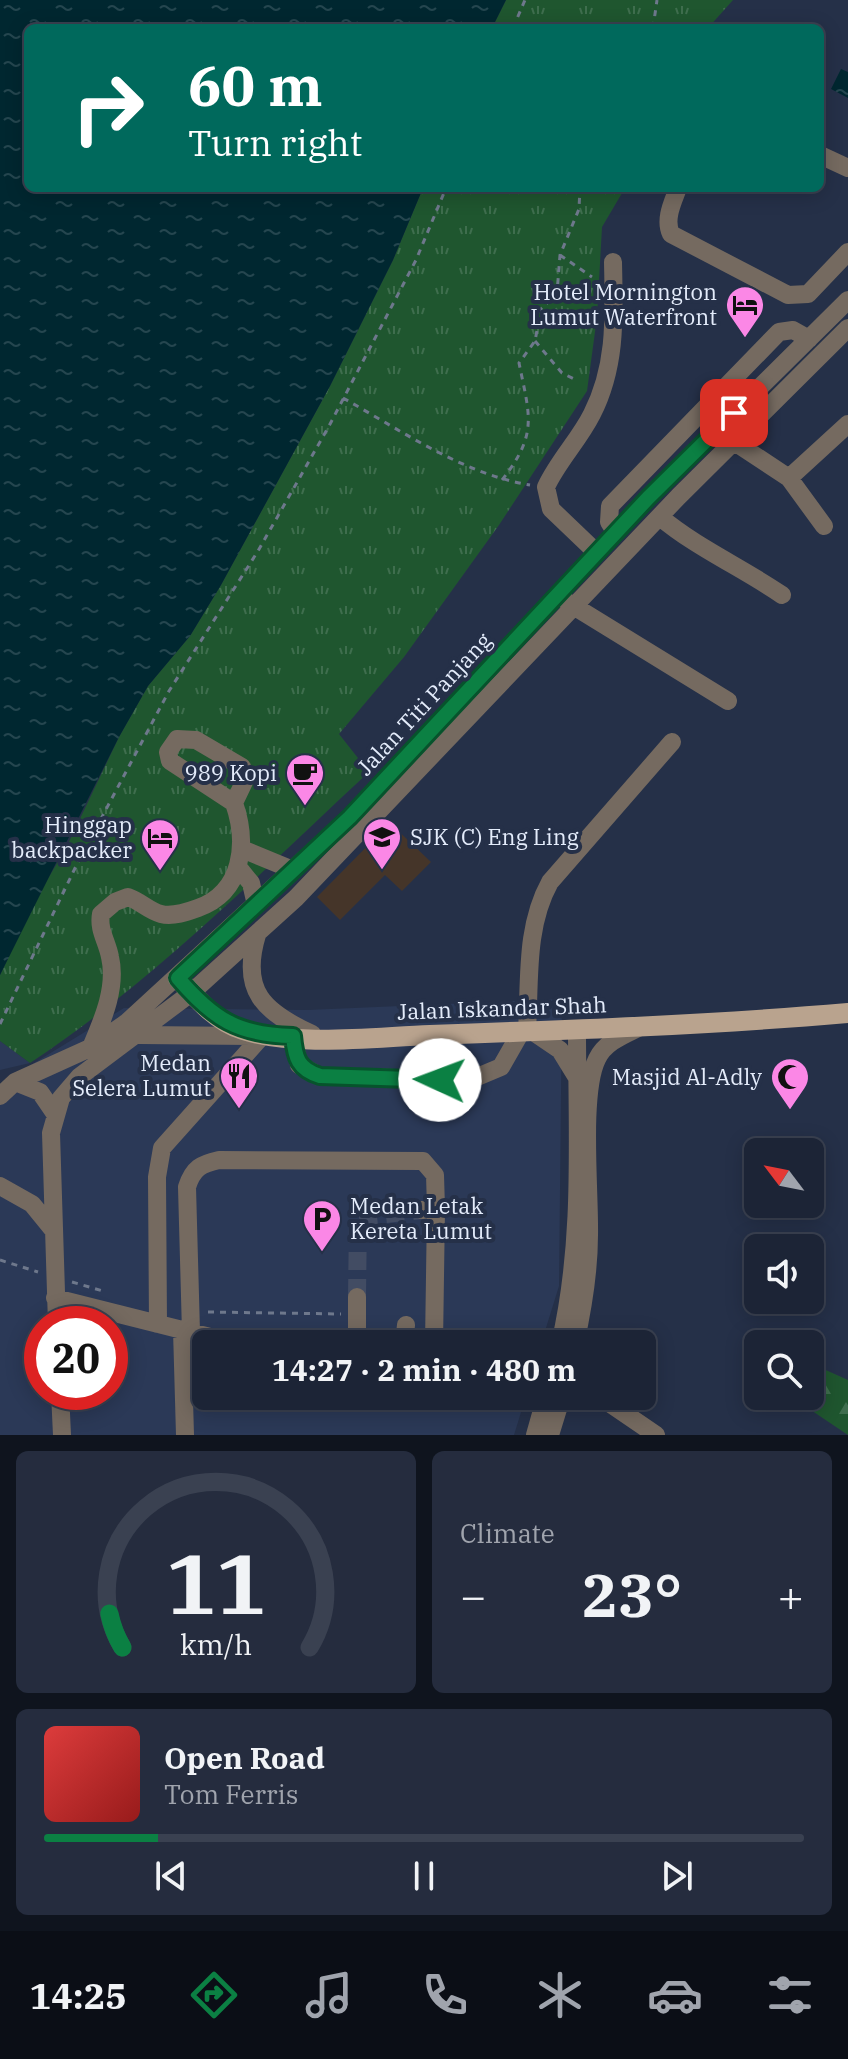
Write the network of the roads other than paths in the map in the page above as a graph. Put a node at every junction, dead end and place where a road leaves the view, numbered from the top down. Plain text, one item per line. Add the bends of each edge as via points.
1 (824, 157) edge
2 (848, 168) edge
3 (677, 192) edge
4 (848, 252) edge
5 (613, 262) dead end
6 (848, 300) edge
7 (848, 328) edge
8 (809, 339) junction
9 (848, 424) edge
10 (733, 441) junction
11 (789, 478) junction
12 (660, 517) junction
13 (824, 526) dead end
14 (616, 533) junction
15 (597, 553) junction
16 (559, 595) junction
17 (782, 595) dead end
18 (574, 608) junction
19 (728, 701) dead end
20 (672, 742) dead end
21 (234, 803) dead end
22 (240, 858) junction
23 (293, 870) junction
24 (256, 905) junction
25 (258, 933) junction
26 (184, 985) junction
27 (848, 1013) edge
28 (640, 1027) junction
29 (577, 1029) junction
30 (527, 1031) junction
31 (139, 1035) junction
32 (278, 1036) junction
33 (318, 1037) junction
34 (94, 1055) junction
35 (577, 1078) junction
36 (15, 1082) junction
37 (0, 1096) edge
38 (55, 1114) junction
39 (0, 1186) edge
40 (54, 1231) junction
41 (357, 1297) tunnel mouth
42 (55, 1298) junction
43 (56, 1306) edge
44 (158, 1324) junction
45 (357, 1330) edge
46 (433, 1330) edge
47 (563, 1330) edge
48 (578, 1330) edge
49 (186, 1331) junction
50 (192, 1332) edge
51 (61, 1410) edge
52 (542, 1410) edge
53 (558, 1410) edge
54 (619, 1410) edge
55 (62, 1435) edge
56 (185, 1435) edge
57 (535, 1435) edge
58 (550, 1435) edge
59 (656, 1435) edge

1 - 2 street
3 - 4 street via 668,226 671,234 788,295 808,294
5 - 15 street via 615,340 605,382 589,420 546,487 551,509
6 - 8 street, Jalan Titi Panjang
7 - 10 street, Jalan Titi Panjang
8 - 14 street, Jalan Titi Panjang
8 - 14 street via 786,329 757,354 610,506 609,522
9 - 11 street
10 - 11 street
10 - 12 street, Jalan Titi Panjang
11 - 13 street
12 - 17 street via 690,542 744,568
12 - 18 street, Jalan Titi Panjang
14 - 15 street, Jalan Titi Panjang
15 - 16 street, Jalan Titi Panjang
16 - 18 street
16 - 23 street, Jalan Titi Panjang via 350,817
18 - 19 street
18 - 25 street, Jalan Titi Panjang
20 - 30 street via 550,882 539,903 532,931
21 - 22 street
22 - 23 street
22 - 24 street
22 - 34 street via 227,889 206,905 164,915 128,897 101,914 112,974
23 - 24 street, Jalan Titi Panjang
24 - 26 street, Jalan Titi Panjang
25 - 26 street, Jalan Titi Panjang
25 - 33 street via 250,968 257,994 283,1021
26 - 31 street, Jalan Titi Panjang
26 - 32 main road, Jalan Iskandar Shah via 234,1027
26 - 34 street, Jalan Titi Panjang via 126,1023
27 - 28 main road, Jalan Iskandar Shah
28 - 29 main road, Jalan Iskandar Shah
28 - 48 street via 610,1043 593,1068 589,1238
29 - 30 main road, Jalan Iskandar Shah
29 - 35 street
30 - 32 street via 501,1067 470,1080 320,1076 299,1065
30 - 33 main road, Jalan Iskandar Shah
30 - 35 street via 560,1050
31 - 32 street
31 - 34 street, Jalan Titi Panjang
32 - 33 main road, Jalan Iskandar Shah
32 - 44 street via 162,1148 157,1177
34 - 36 street, Jalan Titi Panjang
34 - 38 street
35 - 47 street via 576,1239
36 - 37 street, Jalan Titi Panjang
36 - 38 street via 40,1092
38 - 40 street
39 - 40 street via 32,1204
40 - 42 street
41 - 45 street
42 - 43 street
42 - 44 street
44 - 49 street
46 - 49 street via 429,1209 435,1175 423,1161 234,1160 195,1168 187,1187
49 - 50 street
49 - 56 street
51 - 55 street
52 - 57 street
53 - 58 street
54 - 59 street

